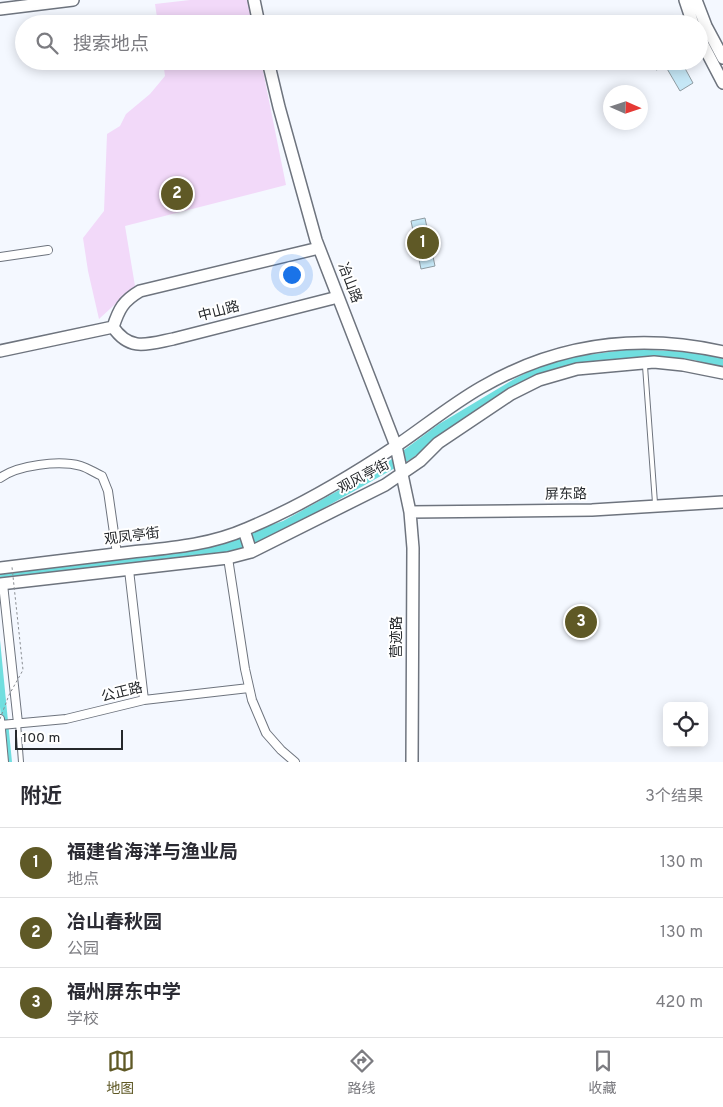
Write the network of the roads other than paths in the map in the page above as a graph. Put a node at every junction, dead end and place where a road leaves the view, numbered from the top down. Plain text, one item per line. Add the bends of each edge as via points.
1 (73, 0) edge
2 (254, 0) edge
3 (685, 0) edge
4 (696, 0) edge
5 (0, 9) edge
6 (258, 15) edge
7 (690, 15) edge
8 (702, 15) edge
9 (708, 30) edge
10 (708, 55) edge
11 (723, 58) edge
12 (270, 70) edge
13 (723, 83) edge
14 (319, 248) junction
15 (48, 250) dead end
16 (0, 257) edge
17 (338, 296) junction
18 (113, 327) junction
19 (0, 351) edge
20 (723, 352) edge
21 (645, 363) junction
22 (723, 373) edge
23 (396, 446) junction
24 (403, 473) junction
25 (0, 478) edge
26 (723, 502) edge
27 (655, 506) junction
28 (410, 512) junction
29 (244, 530) junction
30 (251, 552) junction
31 (117, 554) junction
32 (228, 558) junction
33 (0, 568) edge
34 (129, 570) junction
35 (1, 584) edge
36 (249, 688) junction
37 (144, 700) junction
38 (0, 719) edge
39 (14, 723) junction
40 (1, 725) edge
41 (4, 762) edge
42 (21, 762) edge
43 (295, 762) edge
44 (412, 762) edge

1 - 5 street
2 - 6 street
3 - 7 street
4 - 8 street
9 - 11 street
10 - 13 street
12 - 14 street, 冶山路
14 - 17 street, 冶山路
14 - 18 street via 140,291 126,300
15 - 16 street
17 - 18 street, 中山路 via 149,344 133,344 121,338
17 - 23 street, 冶山路
18 - 19 street
20 - 23 street, 观风亭街 via 684,345 633,343 578,349 551,356 482,386
21 - 22 street, 观风亭街 via 683,365
21 - 24 street, 观风亭街 via 577,369 539,380 511,394 438,443
21 - 27 lane
23 - 24 street, 冶山路
23 - 29 street, 观风亭街 via 302,503
24 - 28 street, 冶山路
24 - 30 street, 观风亭街
25 - 31 street via 28,467 54,464 80,466 102,476 108,491
26 - 27 street, 屏东路
27 - 28 street, 屏东路
28 - 44 street, 营迹路
29 - 30 street
29 - 31 street, 观凤亭街 via 213,540
30 - 32 street, 观风亭街
31 - 33 street, 观凤亭街
32 - 34 street, 观风亭街
32 - 36 street
34 - 35 street, 观风亭街
34 - 37 street
35 - 39 street
36 - 37 street, 公正路
36 - 43 street via 266,733
37 - 39 street, 公正路 via 66,719
38 - 40 street
39 - 40 street, 公正路
39 - 42 lane
40 - 41 street

